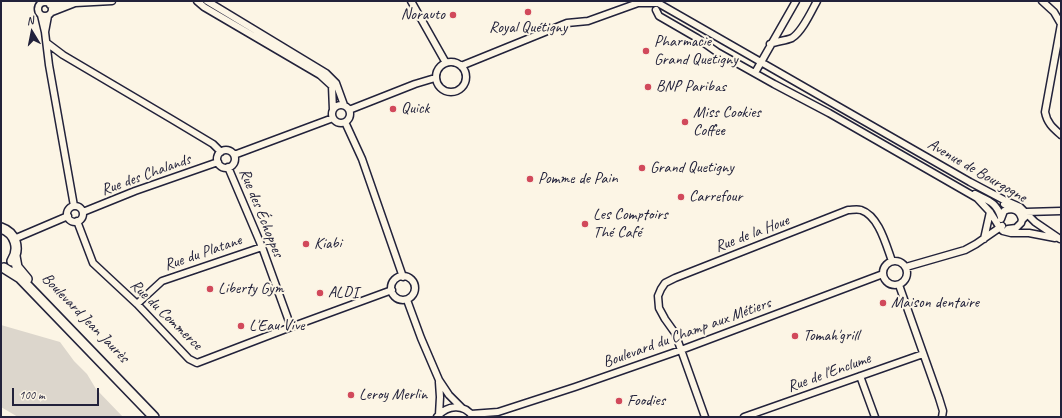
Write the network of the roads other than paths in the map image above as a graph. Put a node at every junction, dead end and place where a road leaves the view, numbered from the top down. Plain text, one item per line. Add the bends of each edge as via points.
1 (112, 1) edge
2 (197, 1) edge
3 (207, 1) edge
4 (411, 1) edge
5 (796, 1) edge
6 (817, 1) edge
7 (1042, 1) edge
8 (48, 3) edge
9 (75, 3) junction
10 (638, 3) edge
11 (654, 7) junction
12 (50, 14) junction
13 (41, 15) junction
14 (1061, 24) edge
15 (46, 32) junction
16 (527, 39) junction
17 (47, 43) junction
18 (770, 44) junction
19 (446, 63) junction
20 (760, 63) junction
21 (461, 67) junction
22 (756, 71) junction
23 (435, 78) junction
24 (346, 108) junction
25 (333, 110) junction
26 (333, 118) junction
27 (345, 122) junction
28 (1061, 135) edge
29 (221, 152) junction
30 (234, 155) junction
31 (218, 162) junction
32 (228, 167) junction
33 (74, 206) junction
34 (1015, 210) junction
35 (1061, 211) edge
36 (83, 212) junction
37 (990, 212) junction
38 (1027, 213) junction
39 (68, 216) junction
40 (1001, 217) junction
41 (1022, 220) junction
42 (77, 221) junction
43 (1002, 227) junction
44 (1, 228) edge
45 (984, 238) junction
46 (14, 239) junction
47 (262, 247) junction
48 (15, 256) junction
49 (892, 261) junction
50 (906, 267) junction
51 (3, 268) edge
52 (883, 274) junction
53 (403, 277) junction
54 (899, 285) junction
55 (392, 290) junction
56 (407, 300) junction
57 (137, 304) junction
58 (291, 327) junction
59 (681, 350) junction
60 (923, 354) junction
61 (860, 376) junction
62 (439, 380) junction
63 (137, 399) junction
64 (462, 408) junction
65 (498, 412) junction
66 (942, 414) edge
67 (472, 415) edge
68 (438, 416) edge
69 (154, 417) edge
70 (492, 417) edge
71 (705, 417) edge
72 (744, 417) edge
73 (875, 417) edge

1 - 9 street
2 - 25 street via 320,76 332,86
3 - 24 street via 326,73 336,83
4 - 19 street
5 - 18 street
6 - 18 street via 798,34
7 - 14 street via 1054,12
8 - 9 street
8 - 12 street via 52,8
8 - 13 street via 39,6
9 - 12 street
10 - 11 street, Avenue de Bourgogne
10 - 16 street, Avenue de Bourgogne via 588,21 567,23
11 - 20 street, Avenue de Bourgogne
11 - 22 street, Avenue de Bourgogne
11 - 37 street, Avenue de Bourgogne via 659,16 717,52 830,113 977,198
12 - 13 street
12 - 15 street
13 - 15 street
14 - 28 street via 1045,112 1050,126
15 - 17 street
16 - 21 street via 518,40
16 - 21 street via 526,42
17 - 29 street via 213,144
17 - 33 street
18 - 20 street
19 - 21 street
19 - 23 street via 438,69
20 - 22 street
20 - 34 street, Avenue de Bourgogne
20 - 38 street, Avenue de Bourgogne
21 - 23 street via 466,77 465,82 455,92 442,90
22 - 40 street, Avenue de Bourgogne via 843,117 995,205
23 - 24 street
24 - 25 street via 338,106
24 - 27 street via 350,117
25 - 26 street
26 - 27 street via 337,122
26 - 30 street
27 - 53 street via 362,160
29 - 30 street via 228,150
29 - 31 street
30 - 32 street via 234,162
31 - 32 street
31 - 36 street, Rue des Chalands
32 - 47 street, Rue des Échoppes
33 - 36 street
33 - 39 street via 69,210
34 - 38 street
34 - 40 street via 1004,212
34 - 41 street
35 - 38 street
36 - 42 street
37 - 43 street, Avenue de Bourgogne
37 - 45 street
38 - 41 street
38 - 43 street, Avenue de Bourgogne via 1035,222 1060,239 1006,232
39 - 42 street
39 - 46 street
40 - 43 street
41 - 43 street via 1016,228
42 - 57 street, Rue du Commerce via 93,263
43 - 45 street
44 - 46 street
45 - 50 street via 965,250
46 - 48 street, Boulevard Jean Jaurès
47 - 57 street, Rue du Platane via 162,281
47 - 58 street, Rue des Échoppes
48 - 51 street
48 - 63 street, Boulevard Jean Jaurès via 21,273 108,362 131,388
49 - 50 street via 900,262
49 - 52 street via 885,266
49 - 59 street, Rue de la Houe via 873,218 860,210 848,210 675,278 665,283 658,296 659,308 675,333
50 - 54 street via 906,279
51 - 63 street, Boulevard Jean Jaurès via 20,278
52 - 54 street via 887,282
52 - 59 street, Boulevard du Champ aux Métiers
53 - 55 street via 393,282
53 - 56 street via 411,279 415,285 415,292
54 - 60 street
55 - 56 street via 399,299
55 - 58 street
56 - 62 street
57 - 58 street, Rue du Commerce via 189,359 197,363
59 - 65 street, Boulevard du Champ aux Métiers
59 - 71 street, Rue de la Houe
60 - 61 street, Rue de l'Enclume
60 - 66 street
61 - 72 street, Rue de l'Enclume
61 - 73 street
62 - 64 street
62 - 68 street
63 - 69 street, Boulevard Jean Jaurès
64 - 67 street
64 - 68 street via 452,407
65 - 67 street, Boulevard du Champ aux Métiers
65 - 70 street, Boulevard du Champ aux Métiers

